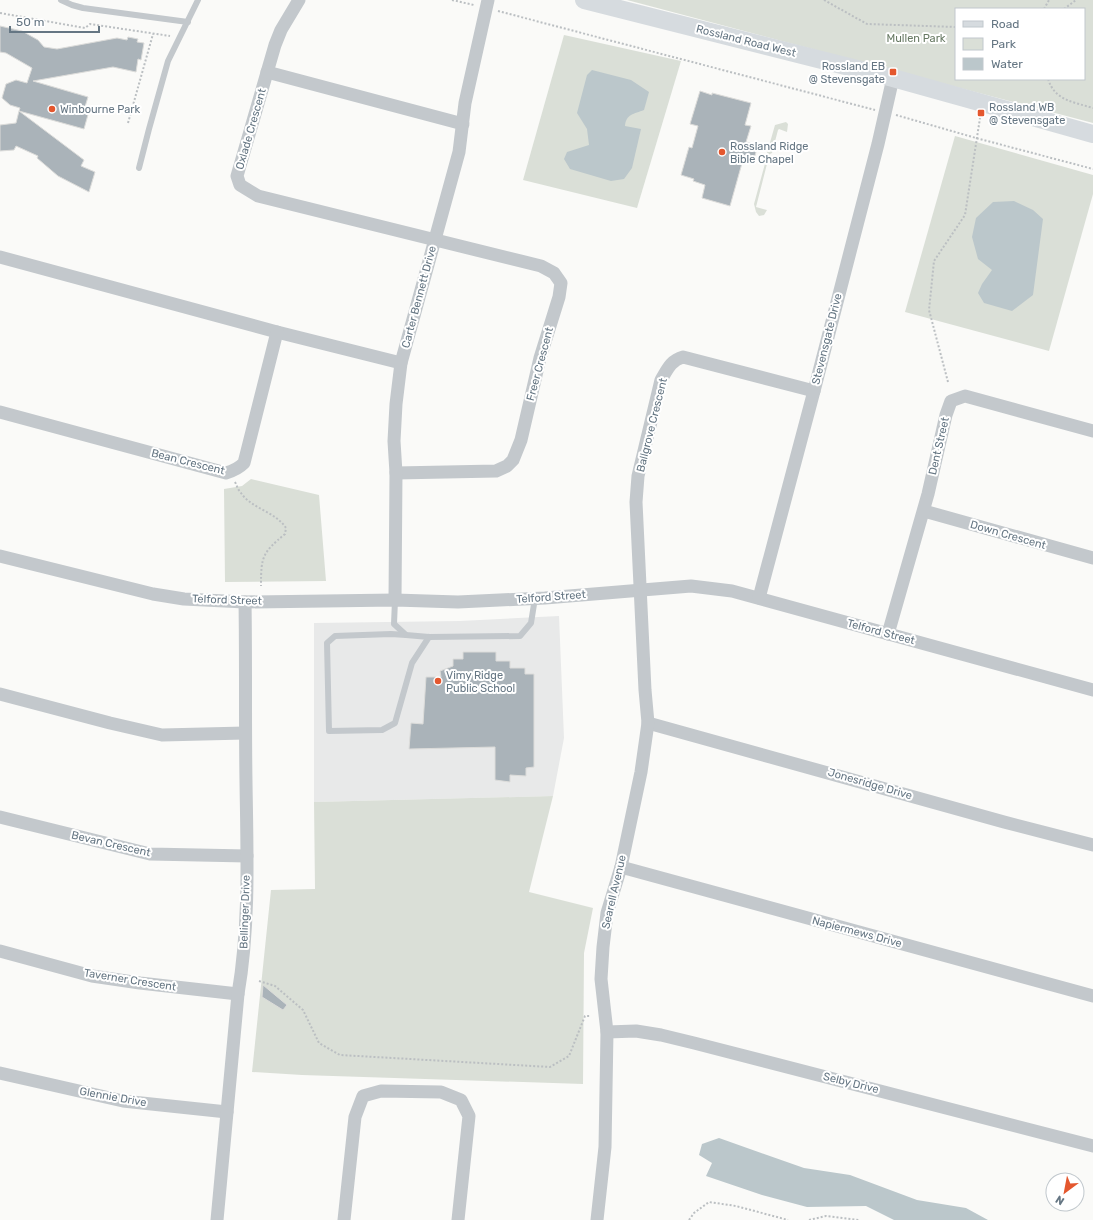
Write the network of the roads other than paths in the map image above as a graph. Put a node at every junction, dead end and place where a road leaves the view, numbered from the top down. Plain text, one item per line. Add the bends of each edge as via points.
1 (61, 0) edge
2 (198, 0) edge
3 (299, 0) edge
4 (488, 0) edge
5 (584, 0) edge
6 (188, 22) junction
7 (267, 72) junction
8 (894, 78) junction
9 (463, 124) junction
10 (1093, 134) edge
11 (139, 168) dead end
12 (435, 239) junction
13 (0, 257) edge
14 (277, 332) junction
15 (401, 363) junction
16 (814, 391) junction
17 (0, 412) edge
18 (1093, 431) edge
19 (396, 473) junction
20 (924, 511) junction
21 (0, 556) edge
22 (1093, 558) edge
23 (640, 589) junction
24 (535, 598) junction
25 (759, 598) junction
26 (395, 600) junction
27 (245, 602) junction
28 (888, 634) junction
29 (406, 635) junction
30 (429, 637) junction
31 (1093, 690) edge
32 (0, 694) edge
33 (648, 723) junction
34 (245, 733) junction
35 (0, 817) edge
36 (1093, 845) edge
37 (247, 856) junction
38 (621, 867) junction
39 (0, 951) edge
40 (238, 994) junction
41 (1093, 996) edge
42 (607, 1032) junction
43 (0, 1074) edge
44 (227, 1112) junction
45 (1093, 1146) edge
46 (217, 1220) edge
47 (344, 1220) edge
48 (458, 1220) edge
49 (597, 1220) edge

1 - 6 lane via 72,6
2 - 6 lane
3 - 7 street, Oxlade Crescent via 281,30
4 - 9 street, Carter Bennett Drive via 465,103
5 - 8 main road, Rossland Road West
6 - 11 lane via 168,61
7 - 9 street
7 - 12 street, Oxlade Crescent via 237,176 240,185 258,196
8 - 10 main road, Rossland Road West
8 - 16 street, Stevensgate Drive
9 - 12 street, Carter Bennett Drive via 459,152
12 - 15 street, Carter Bennett Drive
12 - 19 street, Freer Crescent via 541,266 554,273 561,283 560,290 540,358 521,440 513,460 496,471
13 - 14 street
14 - 15 street
14 - 17 street, Bean Crescent via 244,463 231,472 226,473
15 - 19 street, Carter Bennett Drive via 394,441
16 - 23 street, Ballgrove Crescent via 683,357 676,359 668,367 661,380 638,476 636,502
16 - 25 street, Stevensgate Drive
18 - 20 street, Dent Street via 965,396 951,401
19 - 26 street, Carter Bennett Drive
20 - 22 street, Down Crescent
20 - 28 street, Dent Street
21 - 27 street, Telford Street via 154,594 184,599
23 - 24 street, Telford Street
23 - 25 street, Telford Street via 698,587 732,591
23 - 33 street, Searell Avenue
24 - 26 street, Telford Street via 458,602
24 - 30 lane via 531,623 520,636
25 - 28 street, Telford Street
26 - 27 street, Telford Street
26 - 29 lane via 394,624
27 - 34 street, Bellinger Drive
28 - 31 street, Telford Street
29 - 30 lane
29 - 30 lane via 335,636 327,643 329,731 382,730 395,723 412,663
32 - 34 street via 162,735
33 - 36 street, Jonesridge Drive
33 - 38 street, Searell Avenue via 641,772
34 - 37 street, Bellinger Drive
35 - 37 street, Bevan Crescent via 150,854
37 - 40 street, Bellinger Drive via 246,916
38 - 41 street, Napiermews Drive
38 - 42 street, Searell Avenue via 607,913 603,947 602,979
39 - 40 street, Taverner Crescent via 92,976
40 - 44 street, Bellinger Drive
42 - 45 street, Selby Drive via 636,1031 688,1041
42 - 49 street, Searell Avenue via 605,1147
43 - 44 street, Glennie Drive via 123,1101
44 - 46 street, Bellinger Drive
47 - 48 street via 355,1117 363,1096 381,1091 442,1092 461,1100 468,1116

